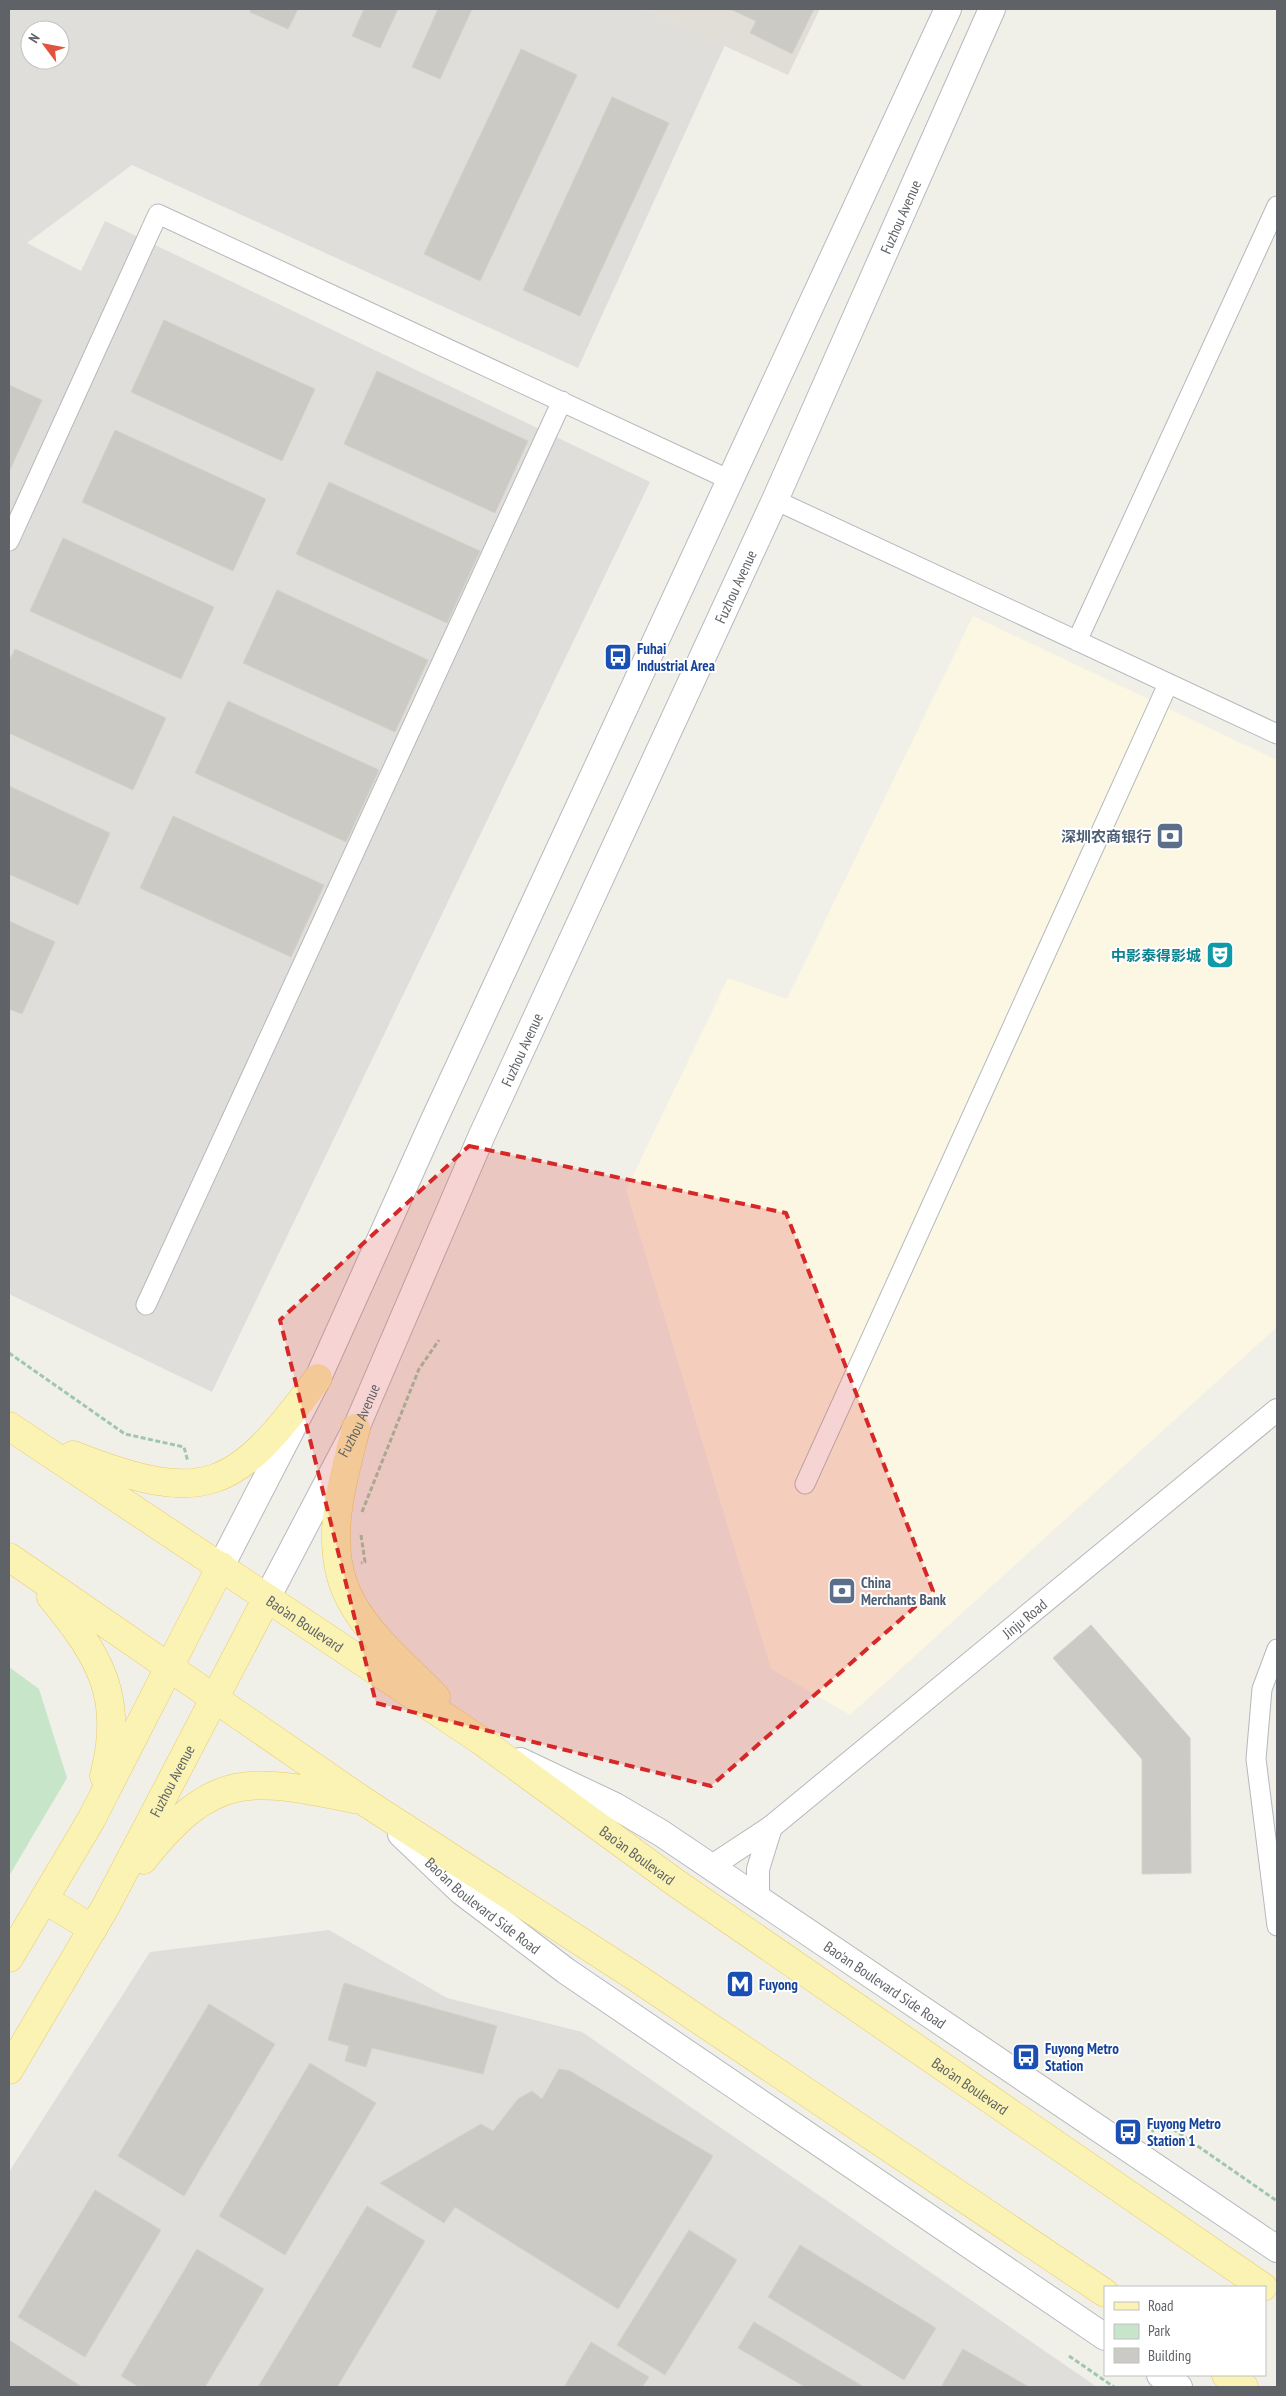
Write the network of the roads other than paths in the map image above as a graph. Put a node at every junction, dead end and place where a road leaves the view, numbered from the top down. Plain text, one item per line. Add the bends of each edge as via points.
1 (948, 9) edge
2 (992, 9) edge
3 (1277, 206) edge
4 (562, 401) junction
5 (730, 480) junction
6 (775, 500) junction
7 (9, 541) edge
8 (1077, 641) junction
9 (1168, 684) junction
10 (1277, 734) edge
11 (146, 1305) dead end
12 (318, 1378) junction
13 (1277, 1410) edge
14 (9, 1425) edge
15 (356, 1428) junction
16 (805, 1484) dead end
17 (10, 1558) edge
18 (221, 1566) junction
19 (267, 1598) junction
20 (1277, 1648) edge
21 (169, 1668) junction
22 (215, 1698) junction
23 (480, 1740) junction
24 (365, 1802) junction
25 (91, 1820) junction
26 (771, 1828) junction
27 (712, 1866) junction
28 (758, 1898) junction
29 (44, 1899) junction
30 (106, 1906) junction
31 (1277, 1926) edge
32 (93, 1929) junction
33 (9, 1958) edge
34 (9, 2070) edge
35 (1277, 2249) edge
36 (1261, 2286) edge
37 (1266, 2289) edge
38 (1104, 2292) edge
39 (1277, 2297) edge
40 (1104, 2336) edge
41 (1162, 2376) edge
42 (1228, 2376) edge
43 (1179, 2387) edge
44 (1244, 2387) edge

1 - 5 main road
2 - 6 main road, Fuzhou Avenue
3 - 8 street
4 - 5 street
4 - 7 street via 158,214
4 - 11 street
5 - 12 main road
6 - 8 street
6 - 15 main road, Fuzhou Avenue via 482,1135
8 - 9 street
9 - 10 street
9 - 16 street
12 - 14 main road via 265,1445 240,1467 217,1479 194,1484 176,1485 130,1476 73,1455
12 - 18 main road
13 - 26 street, Jinju Road
14 - 18 main road, Bao'an Boulevard
15 - 19 main road, Fuzhou Avenue
15 - 23 main road via 336,1522 336,1555 342,1584 352,1605 384,1644
17 - 21 main road
17 - 25 main road via 46,1591 70,1619 107,1685 112,1719 110,1746
18 - 19 main road, Bao'an Boulevard
18 - 21 main road
19 - 22 main road, Fuzhou Avenue
19 - 23 main road, Bao'an Boulevard
20 - 31 street via 1262,1689 1256,1759
21 - 22 main road
21 - 25 main road
22 - 24 main road
22 - 30 main road, Fuzhou Avenue
23 - 27 main road, Bao'an Boulevard Side Road via 615,1806
23 - 36 main road, Bao'an Boulevard via 676,1883
24 - 30 main road via 277,1785 257,1784 219,1792 174,1823
24 - 38 main road via 637,1978
24 - 40 main road, Bao'an Boulevard Side Road via 462,1892 558,1966
25 - 29 main road
26 - 27 street, Jinju Road
26 - 28 street via 758,1869
27 - 28 main road, Bao'an Boulevard Side Road
28 - 35 main road, Bao'an Boulevard Side Road
29 - 32 main road
29 - 33 main road
30 - 32 main road, Fuzhou Avenue
32 - 34 main road, Fuzhou Avenue
37 - 39 main road, Bao'an Boulevard
41 - 43 main road
42 - 44 main road

